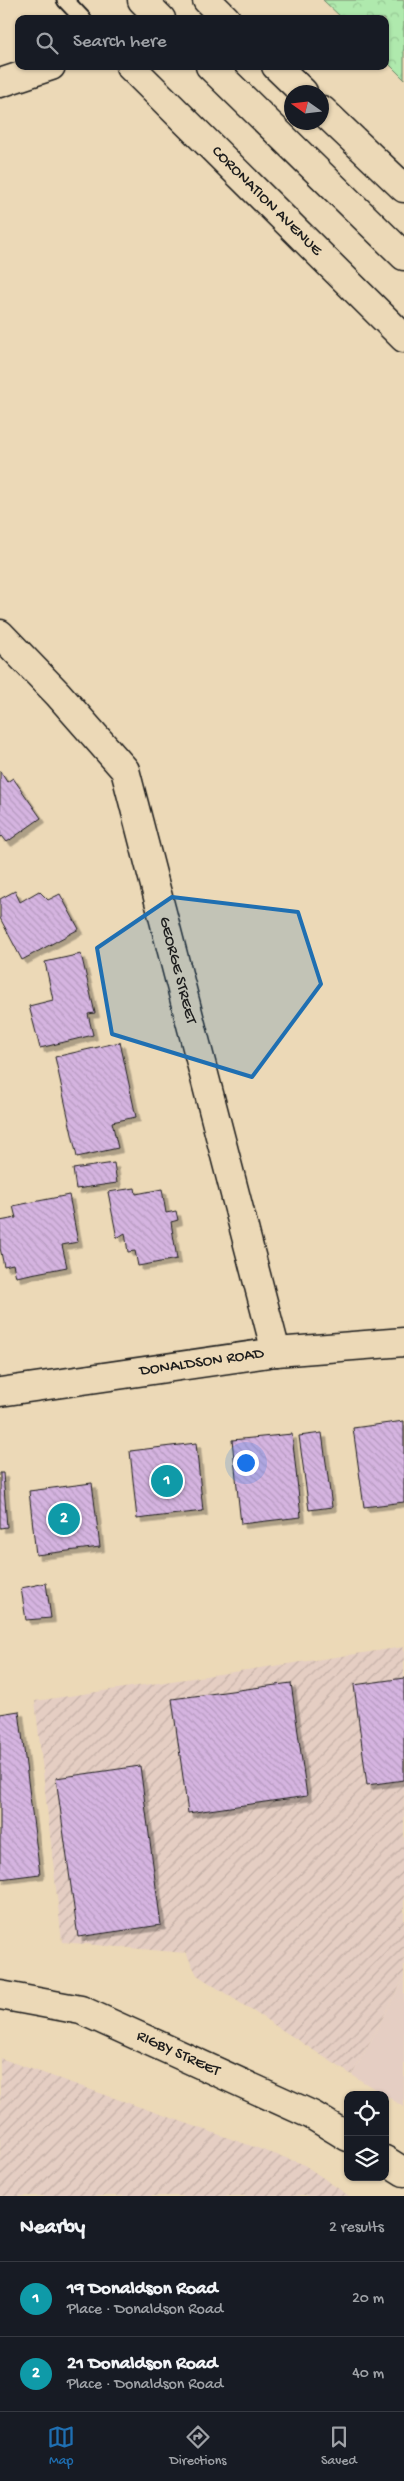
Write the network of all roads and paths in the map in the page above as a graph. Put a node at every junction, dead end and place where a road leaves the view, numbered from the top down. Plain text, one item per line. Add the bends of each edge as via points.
1 (65, 0) edge
2 (142, 0) edge
3 (207, 0) edge
4 (79, 15) edge
5 (157, 15) edge
6 (222, 15) edge
7 (39, 70) edge
8 (134, 70) edge
9 (214, 70) edge
10 (280, 70) edge
11 (0, 83) edge
12 (296, 85) edge
13 (329, 117) edge
14 (404, 188) edge
15 (404, 256) edge
16 (404, 338) edge
17 (0, 634) edge
18 (404, 1342) edge
19 (276, 1352) junction
20 (0, 1392) edge
21 (0, 1995) edge
22 (346, 2136) edge
23 (389, 2163) edge
24 (404, 2172) edge

1 - 4 lane
2 - 5 street
3 - 6 street
7 - 11 street
8 - 16 street, CORONATION AVENUE
9 - 15 street
10 - 12 street
13 - 14 street
17 - 19 street, GEORGE STREET via 125,770
18 - 19 street, DONALDSON ROAD
19 - 20 street, DONALDSON ROAD
21 - 22 street, RIGBY STREET via 81,2010 312,2115
23 - 24 street

